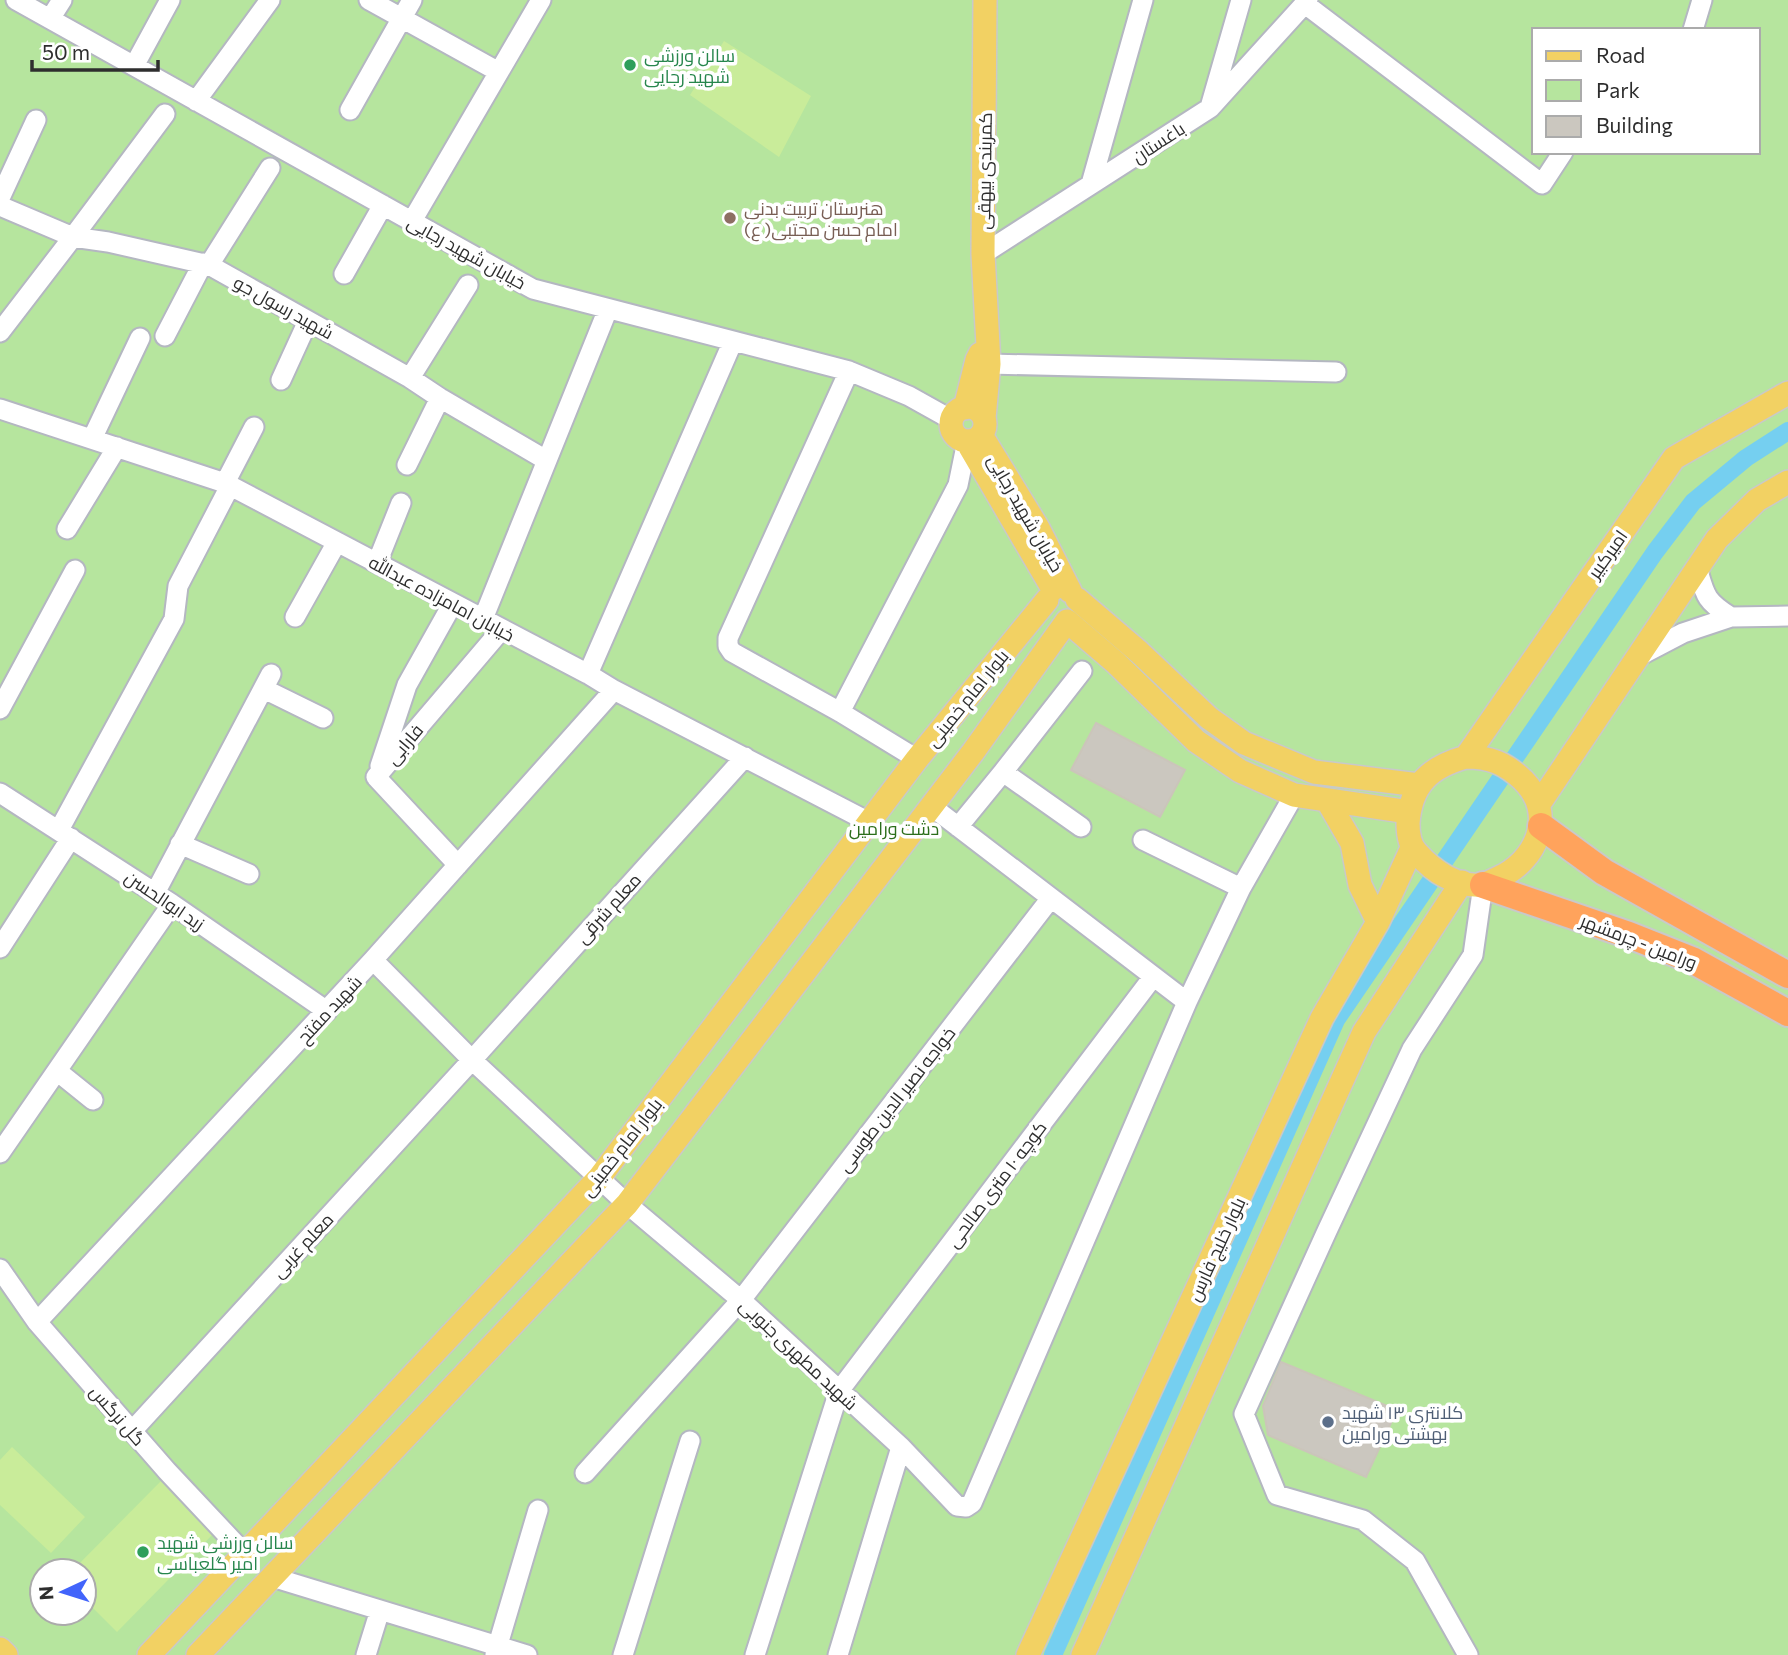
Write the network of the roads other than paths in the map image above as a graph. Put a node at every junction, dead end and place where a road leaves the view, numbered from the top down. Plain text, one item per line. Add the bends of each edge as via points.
1 (16, 0) edge
2 (62, 0) edge
3 (170, 0) edge
4 (270, 0) edge
5 (369, 0) edge
6 (541, 0) edge
7 (985, 0) edge
8 (1143, 0) edge
9 (1241, 0) edge
10 (1702, 0) edge
11 (1306, 2) edge
12 (407, 9) edge
13 (50, 19) junction
14 (1694, 28) edge
15 (134, 66) junction
16 (499, 72) junction
17 (196, 101) junction
18 (1210, 108) junction
19 (351, 110) dead end
20 (164, 114) dead end
21 (36, 120) dead end
22 (1562, 154) edge
23 (270, 168) dead end
24 (1091, 184) junction
25 (0, 198) edge
26 (383, 205) junction
27 (0, 206) edge
28 (412, 221) junction
29 (73, 237) junction
30 (983, 254) junction
31 (206, 264) junction
32 (344, 274) dead end
33 (468, 285) dead end
34 (608, 309) junction
35 (308, 321) junction
36 (0, 332) edge
37 (165, 336) dead end
38 (140, 338) dead end
39 (733, 341) junction
40 (988, 353) junction
41 (849, 371) junction
42 (1336, 372) dead end
43 (410, 378) junction
44 (281, 380) dead end
45 (1788, 393) edge
46 (440, 398) junction
47 (0, 409) edge
48 (970, 424) junction
49 (254, 427) dead end
50 (92, 439) junction
51 (117, 447) junction
52 (546, 460) junction
53 (407, 466) dead end
54 (1788, 482) edge
55 (228, 484) junction
56 (401, 503) dead end
57 (67, 528) dead end
58 (337, 542) junction
59 (377, 564) junction
60 (1698, 567) junction
61 (75, 570) dead end
62 (1062, 595) junction
63 (453, 603) junction
64 (1788, 616) edge
65 (295, 617) dead end
66 (1731, 617) junction
67 (483, 619) junction
68 (1067, 621) junction
69 (502, 629) junction
70 (1638, 656) junction
71 (1082, 671) dead end
72 (588, 674) junction
73 (614, 690) junction
74 (0, 709) edge
75 (840, 712) junction
76 (323, 718) dead end
77 (745, 757) junction
78 (1466, 757) junction
79 (917, 759) junction
80 (1003, 772) junction
81 (376, 777) junction
82 (1419, 785) junction
83 (0, 793) edge
84 (1294, 795) junction
85 (1327, 800) junction
86 (931, 807) junction
87 (1409, 812) junction
88 (1540, 815) junction
89 (869, 822) junction
90 (958, 827) junction
91 (1081, 827) dead end
92 (65, 834) junction
93 (1143, 840) dead end
94 (180, 844) junction
95 (458, 865) junction
96 (1446, 871) junction
97 (249, 874) dead end
98 (1241, 888) junction
99 (155, 893) junction
100 (1051, 898) junction
101 (172, 904) junction
102 (1378, 922) junction
103 (0, 948) edge
104 (373, 960) junction
105 (1788, 975) edge
106 (1153, 977) junction
107 (1187, 1002) junction
108 (327, 1011) junction
109 (1788, 1013) edge
110 (472, 1060) junction
111 (57, 1071) junction
112 (93, 1100) dead end
113 (0, 1153) edge
114 (599, 1178) junction
115 (627, 1204) junction
116 (0, 1269) edge
117 (741, 1300) junction
118 (37, 1322) junction
119 (839, 1391) junction
120 (132, 1431) junction
121 (690, 1441) dead end
122 (901, 1447) junction
123 (585, 1472) dead end
124 (538, 1510) dead end
125 (245, 1554) junction
126 (272, 1577) junction
127 (380, 1610) junction
128 (0, 1649) edge
129 (497, 1651) edge
130 (6, 1655) edge
131 (149, 1655) edge
132 (198, 1655) edge
133 (366, 1655) edge
134 (527, 1655) edge
135 (623, 1655) edge
136 (755, 1655) edge
137 (838, 1655) edge
138 (1028, 1655) edge
139 (1083, 1655) edge
140 (1468, 1655) edge

1 - 13 street, خیابان شهید رجایی
2 - 13 street
3 - 15 street
4 - 17 street
5 - 12 street
6 - 16 street
7 - 30 main road, کمربندی بیهقی
8 - 24 street
9 - 18 street
10 - 14 street
11 - 18 street, باغستان
11 - 22 street via 1542,184
12 - 16 street
12 - 19 street
13 - 15 street, خیابان شهید رجایی
15 - 17 street, خیابان شهید رجایی
16 - 28 street
17 - 26 street, خیابان شهید رجایی
18 - 24 street, باغستان
20 - 29 street
21 - 25 street
23 - 31 street
24 - 30 street, باغستان
26 - 28 street, خیابان شهید رجایی
26 - 32 street
27 - 29 street, شهید رسول جو
28 - 34 street, خیابان شهید رجایی via 533,289
29 - 31 street, شهید رسول جو
29 - 36 street
30 - 40 main road, کمربندی بیهقی
31 - 35 street, شهید رسول جو
31 - 37 street
33 - 43 street
34 - 39 street, خیابان شهید رجایی
34 - 52 street
35 - 43 street, شهید رسول جو
35 - 44 street
38 - 50 street
39 - 41 street, خیابان شهید رجایی
39 - 72 street
40 - 42 street
40 - 48 main road, کمربندی بیهقی via 976,360
41 - 48 street, خیابان شهید رجایی
41 - 75 street via 727,638 732,652
43 - 46 street, شهید رسول جو
45 - 78 main road, امیرکبیر via 1674,458
46 - 52 street, شهید رسول جو
46 - 53 street
47 - 50 street, خیابان امامزاده عبدالله
48 - 62 main road, خیابان شهید رجایی via 1038,528
48 - 75 street via 958,485
49 - 55 street
50 - 51 street, خیابان امامزاده عبدالله
51 - 55 street, خیابان امامزاده عبدالله
51 - 57 street
52 - 67 street
54 - 60 main road via 1757,500 1717,539
55 - 58 street, خیابان امامزاده عبدالله
55 - 92 street via 178,586 174,619
56 - 59 street
58 - 59 street, خیابان امامزاده عبدالله
58 - 65 street
59 - 63 street, خیابان امامزاده عبدالله
60 - 66 street via 1706,595
60 - 70 main road
61 - 74 street
62 - 68 main road via 1046,610 1057,621
62 - 79 main road, بلوار امام خمینی
62 - 82 main road via 1139,652 1209,719 1244,743 1314,772
63 - 67 street, خیابان امامزاده عبدالله
63 - 81 street, فارابی via 407,685
64 - 66 street
66 - 70 street via 1683,633
67 - 69 street, خیابان امامزاده عبدالله
68 - 84 main road via 1196,741 1240,771
68 - 86 main road, بلوار امام خمینی
69 - 72 street, خیابان امامزاده عبدالله
69 - 81 street, فارابی
70 - 88 main road
71 - 80 street
72 - 73 street, خیابان امامزاده عبدالله
73 - 77 street, خیابان امامزاده عبدالله
73 - 95 street, شهید مفتح
75 - 79 street
76 - 94 street via 268,681
77 - 89 street, خیابان امامزاده عبدالله
77 - 110 street, معلم شرقی
78 - 82 main road via 1432,771
78 - 88 main road via 1485,757 1509,769 1530,788
79 - 89 main road, بلوار امام خمینی
80 - 90 street
80 - 91 street
81 - 95 street
82 - 87 main road
83 - 92 street, زید ابوالحسن
84 - 85 main road
84 - 98 street
85 - 87 main road
85 - 102 main road via 1352,843 1360,885
86 - 90 street
86 - 115 main road, بلوار امام خمینی
87 - 96 main road via 1408,830
88 - 96 main road via 1527,856 1503,876
88 - 105 highway, ورامین - چرمشهر via 1604,872
89 - 114 main road, بلوار امام خمینی
90 - 100 street
92 - 99 street, زید ابوالحسن
92 - 103 street
93 - 98 street
94 - 97 street
94 - 99 street
95 - 104 street, شهید مفتح
96 - 102 main road, بلوار خلیج فارس
96 - 109 highway, ورامین - چرمشهر via 1692,960
96 - 139 main road via 1364,1032
96 - 140 street via 1473,955 1412,1049 1244,1414 1277,1494 1363,1520 1415,1561
98 - 107 street
99 - 101 street, زید ابوالحسن
100 - 106 street
100 - 117 street, خواجه نصیر الدین طوسی
101 - 108 street, زید ابوالحسن
101 - 111 street
102 - 138 main road, بلوار خلیج فارس via 1322,1018
104 - 108 street, شهید مفتح
104 - 110 street, شهید مطهری جنوبی
106 - 107 street
106 - 119 street, کوچه ۱۰ متری صالحی
107 - 122 street, شهید مطهری جنوبی via 972,1503 957,1506
108 - 118 street, شهید مفتح
110 - 114 street, شهید مطهری جنوبی
110 - 120 street, معلم غربی
111 - 112 street
111 - 113 street
114 - 115 street, شهید مطهری جنوبی
114 - 125 main road, بلوار امام خمینی
115 - 117 street, شهید مطهری جنوبی
115 - 126 main road, بلوار امام خمینی
116 - 118 street, گل نرگس
117 - 119 street, شهید مطهری جنوبی
117 - 123 street, خواجه نصیر الدین طوسی
118 - 120 street, گل نرگس
119 - 122 street, شهید مطهری جنوبی
119 - 136 street, کوچه ۱۰ متری صالحی
120 - 125 street, گل نرگس
121 - 135 street
122 - 137 street
124 - 129 street
125 - 131 main road, بلوار امام خمینی
126 - 127 street
126 - 132 main road, بلوار امام خمینی
127 - 129 street
127 - 133 street
128 - 130 main road
129 - 134 street

